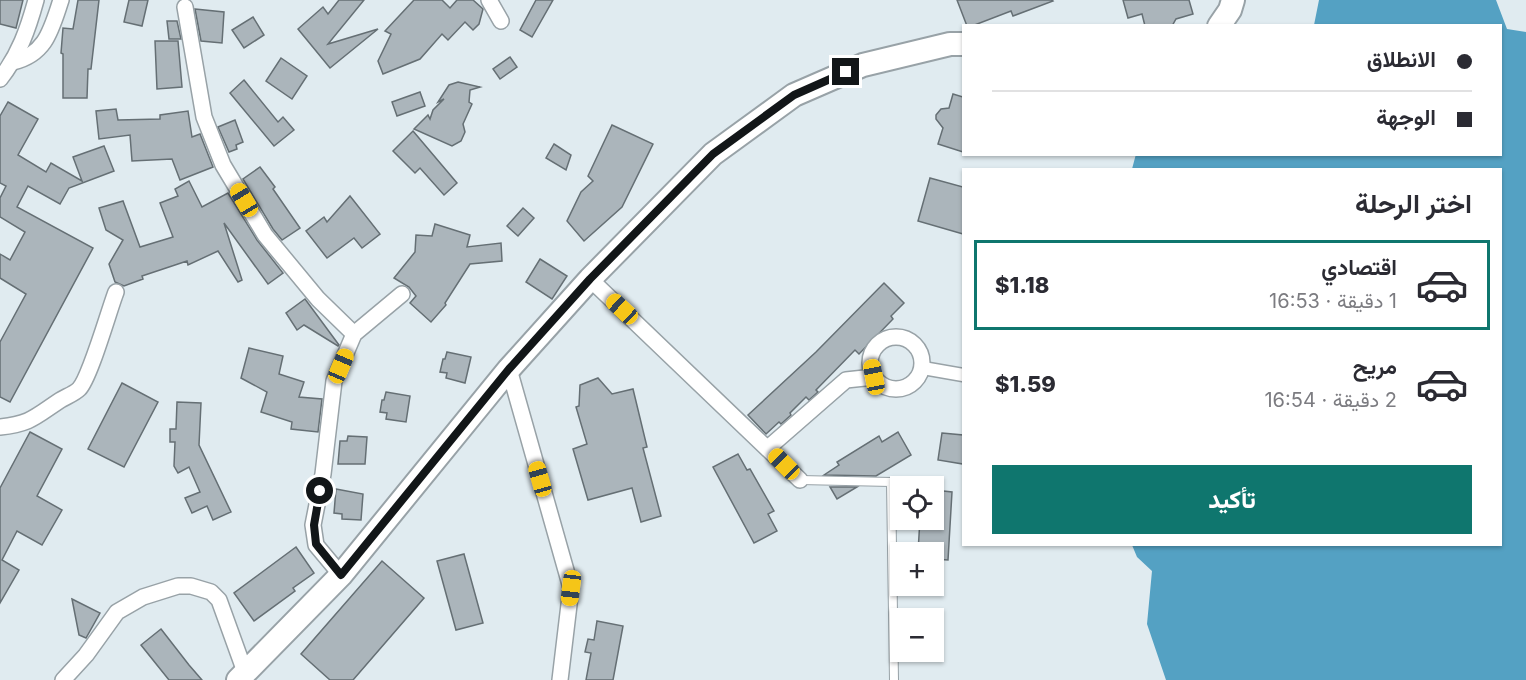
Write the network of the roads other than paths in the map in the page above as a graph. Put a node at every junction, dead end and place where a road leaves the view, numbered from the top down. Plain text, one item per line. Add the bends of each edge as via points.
1 (36, 0) edge
2 (61, 0) edge
3 (489, 0) edge
4 (1233, 0) edge
5 (185, 7) dead end
6 (501, 21) dead end
7 (1220, 24) edge
8 (962, 44) edge
9 (13, 62) junction
10 (0, 79) edge
11 (590, 279) junction
12 (116, 292) dead end
13 (402, 294) dead end
14 (354, 334) junction
15 (923, 368) junction
16 (509, 369) junction
17 (962, 375) edge
18 (874, 377) junction
19 (0, 427) edge
20 (768, 448) junction
21 (800, 480) joint
22 (341, 575) junction
23 (241, 676) edge
24 (63, 680) edge
25 (560, 680) edge
26 (894, 680) edge

1 - 9 street
2 - 9 street via 43,46
3 - 6 street
4 - 7 main road
5 - 14 street via 204,117 223,165 265,235 318,299
8 - 11 main road via 863,65 794,95 713,154
9 - 10 street
11 - 16 main road
11 - 20 street
12 - 19 street via 79,389 36,418
13 - 14 street
14 - 22 street via 334,381 314,525 316,544
15 - 17 street
15 - 18 street via 911,385 891,389
15 - 18 street via 919,348 902,336 882,340 870,357
16 - 22 main road
16 - 25 street via 571,588
18 - 20 street via 846,380
20 - 21 street
21 - 26 lane via 891,482
22 - 23 main road
23 - 24 street via 219,600 212,592 178,586 142,597 117,612

